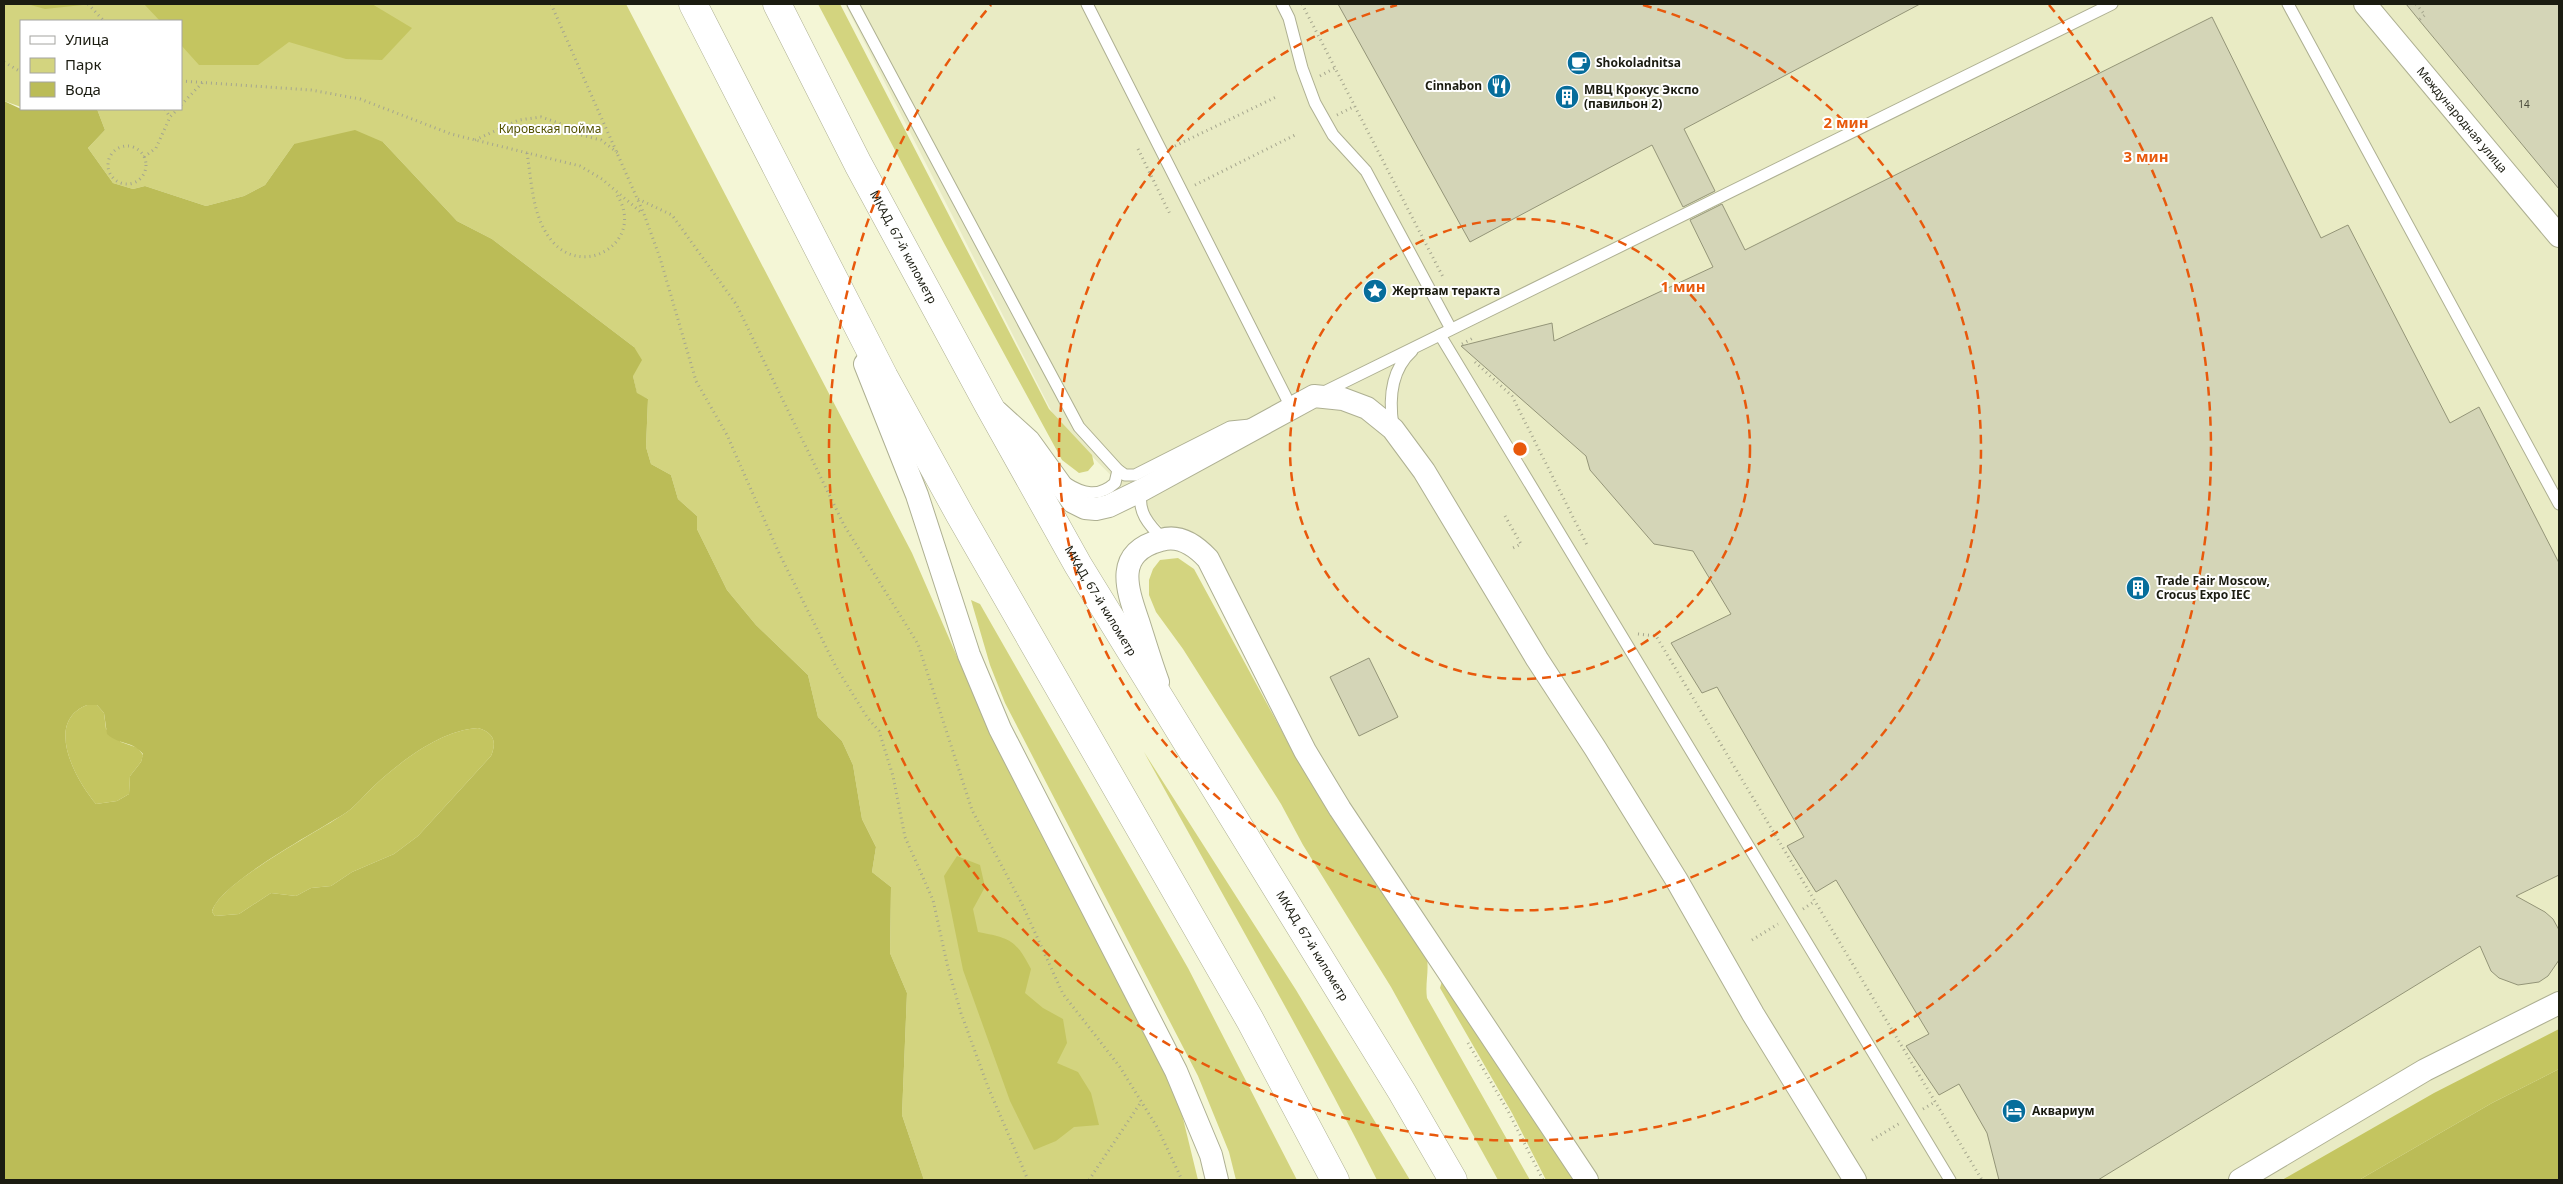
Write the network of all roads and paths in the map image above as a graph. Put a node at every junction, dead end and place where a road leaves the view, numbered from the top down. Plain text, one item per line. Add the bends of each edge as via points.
1 (88, 4) edge
2 (551, 4) edge
3 (693, 4) edge
4 (777, 4) edge
5 (853, 4) edge
6 (1087, 4) edge
7 (1282, 4) edge
8 (1302, 4) edge
9 (2112, 4) edge
10 (2288, 4) edge
11 (2365, 4) edge
12 (2416, 4) edge
13 (103, 20) edge
14 (2419, 20) dead end
15 (4, 62) edge
16 (1335, 68) junction
17 (20, 71) edge
18 (1314, 79) dead end
19 (182, 81) edge
20 (203, 82) junction
21 (1276, 97) dead end
22 (182, 104) edge
23 (1355, 106) junction
24 (166, 110) edge
25 (177, 110) edge
26 (170, 117) junction
27 (1333, 117) dead end
28 (1295, 135) dead end
29 (475, 140) junction
30 (1174, 146) dead end
31 (1138, 149) dead end
32 (527, 153) junction
33 (618, 153) junction
34 (144, 157) junction
35 (1193, 186) dead end
36 (612, 188) junction
37 (638, 199) junction
38 (644, 214) junction
39 (1170, 214) dead end
40 (806, 225) junction
41 (2559, 236) edge
42 (1444, 279) dead end
43 (1451, 329) junction
44 (1440, 335) junction
45 (1421, 344) junction
46 (1461, 344) dead end
47 (1464, 350) dead end
48 (1474, 361) dead end
49 (1314, 396) junction
50 (988, 404) junction
51 (1292, 409) junction
52 (1268, 423) junction
53 (1393, 429) junction
54 (1118, 470) junction
55 (1052, 474) junction
56 (1142, 490) junction
57 (2559, 504) edge
58 (1505, 516) dead end
59 (1164, 539) junction
60 (1514, 548) dead end
61 (1588, 548) dead end
62 (1629, 634) dead end
63 (1166, 707) junction
64 (2559, 1003) edge
65 (1464, 1035) dead end
66 (1142, 1102) junction
67 (1028, 1180) edge
68 (1088, 1180) edge
69 (1182, 1180) edge
70 (1217, 1180) edge
71 (1335, 1180) edge
72 (1453, 1180) edge
73 (1543, 1180) edge
74 (1587, 1180) edge
75 (1855, 1180) edge
76 (1950, 1180) edge
77 (1982, 1180) edge
78 (2240, 1180) edge

1 - 13 path
2 - 33 path
3 - 40 highway
4 - 50 highway, МКАД, 67-й километр via 858,164
5 - 54 lane via 1078,427
6 - 51 lane
7 - 43 lane via 1315,103 1333,134 1366,171
8 - 16 path
9 - 43 lane
10 - 57 lane
11 - 41 street, Международная улица
12 - 14 path via 2425,15
15 - 17 path
16 - 18 path
16 - 23 path
19 - 20 path
20 - 22 path
20 - 29 path via 312,90 360,99
21 - 30 path
23 - 27 path
23 - 42 path
24 - 26 path
25 - 26 path
26 - 34 path via 156,148
28 - 35 path
29 - 32 path
29 - 33 path via 519,120 541,117 577,134 601,140
31 - 39 path
32 - 36 path via 580,166
32 - 36 path via 534,202 543,226 553,242 568,253 599,255 620,239 626,218 624,207
33 - 37 path
34 - 34 path via 133,147 119,148 109,159 110,173 120,183 135,182 144,171
36 - 38 path
37 - 38 path
37 - 66 path via 672,216 736,304 844,525 918,644 972,810 1022,904 1063,994 1120,1066
38 - 67 path via 696,381 727,435 775,545 836,667 866,717 879,731 905,837 932,900 961,1013
40 - 70 street via 883,406 917,495 970,655 1000,729 1176,1071 1211,1155
40 - 71 highway via 941,480 1250,1020
43 - 44 lane
44 - 45 lane
44 - 76 lane
45 - 49 lane
45 - 53 lane via 1404,358 1397,373 1390,409
46 - 47 path
48 - 61 path via 1512,396
49 - 51 street
49 - 53 street via 1342,399 1367,408
50 - 55 street via 1029,441
50 - 63 highway, МКАД, 67-й километр via 1078,565
51 - 52 street
52 - 54 lane via 1230,427 1135,475 1125,475
52 - 56 street
53 - 75 street via 1424,472 1676,879 1781,1061
54 - 55 lane via 1115,483 1110,488 1091,494 1080,492
55 - 56 street via 1073,502 1085,508 1109,506
56 - 59 lane via 1139,500 1142,511
58 - 60 path via 1521,544
59 - 63 street via 1147,544 1134,555 1126,580
59 - 74 street via 1178,539 1190,544 1208,559 1305,751 1335,801
62 - 77 path via 1656,636
63 - 72 highway, МКАД, 67-й километр
64 - 78 street via 2425,1070
65 - 73 path
66 - 68 path
66 - 69 path

